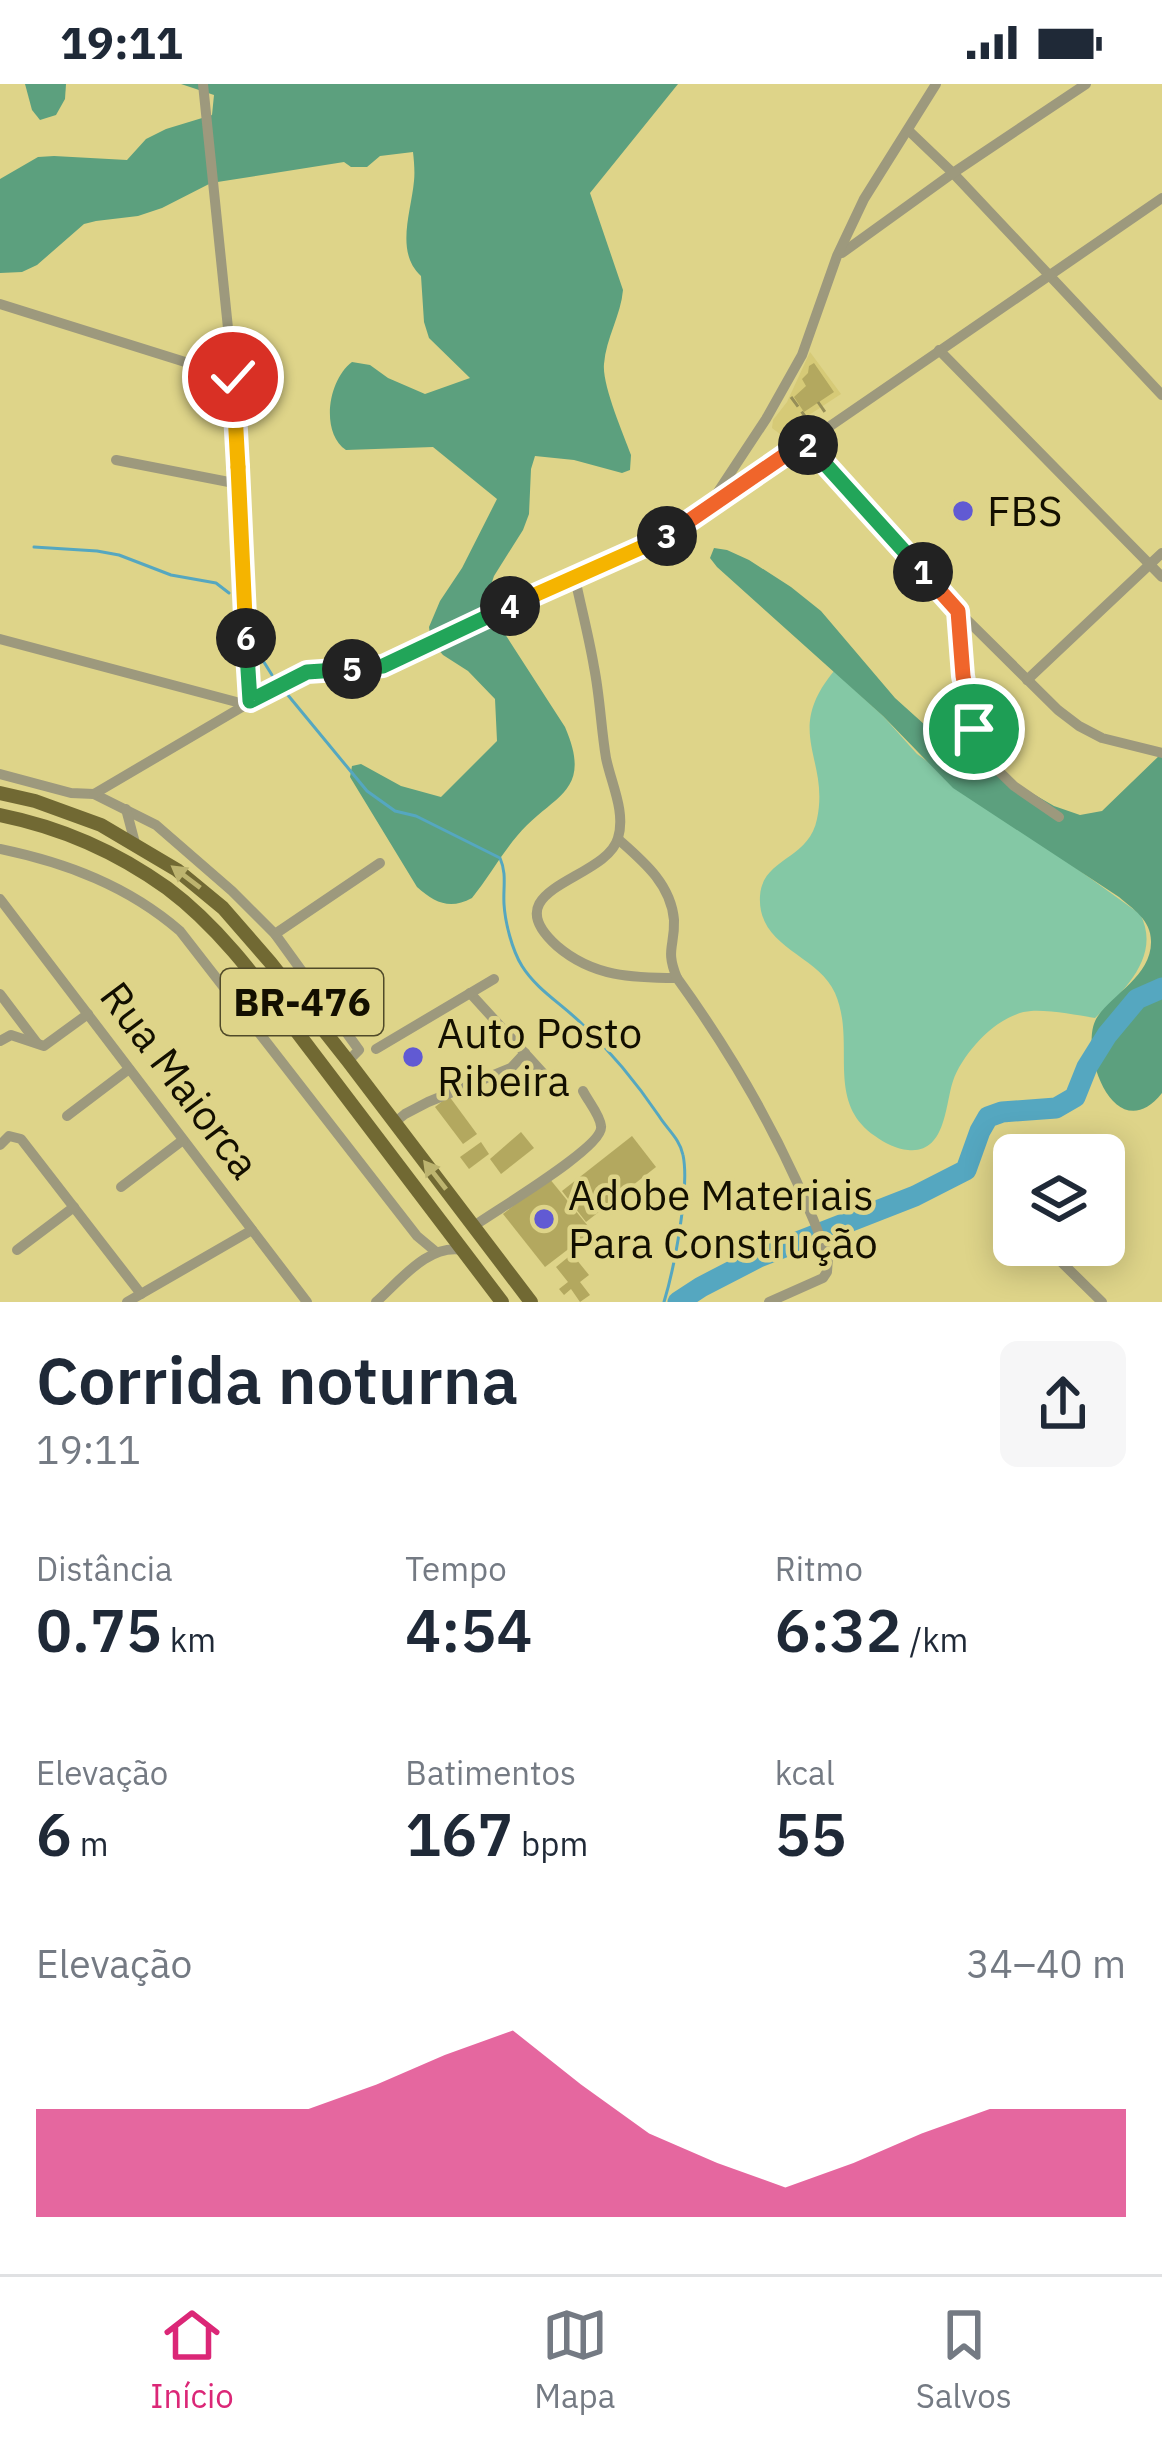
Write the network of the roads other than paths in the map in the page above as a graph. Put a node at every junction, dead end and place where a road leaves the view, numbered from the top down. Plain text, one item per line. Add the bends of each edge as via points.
1 (203, 84) edge
2 (936, 84) edge
3 (1086, 84) edge
4 (908, 130) junction
5 (952, 173) junction
6 (1162, 199) edge
7 (837, 256) junction
8 (1050, 275) junction
9 (0, 304) edge
10 (939, 350) junction
11 (233, 377) junction
12 (1162, 395) edge
13 (804, 442) junction
14 (116, 460) dead end
15 (239, 484) junction
16 (704, 512) junction
17 (1162, 553) edge
18 (1150, 565) junction
19 (1162, 577) edge
20 (574, 578) junction
21 (958, 611) junction
22 (0, 639) edge
23 (1027, 680) junction
24 (247, 703) junction
25 (1162, 753) edge
26 (0, 774) edge
27 (0, 793) edge
28 (94, 794) junction
29 (126, 809) junction
30 (0, 815) edge
31 (1059, 817) dead end
32 (618, 839) junction
33 (135, 843) junction
34 (0, 849) edge
35 (380, 862) dead end
36 (0, 899) edge
37 (275, 934) junction
38 (677, 978) junction
39 (494, 979) dead end
40 (470, 993) junction
41 (0, 994) edge
42 (88, 1013) junction
43 (0, 1041) edge
44 (39, 1046) junction
45 (376, 1049) dead end
46 (525, 1053) junction
47 (348, 1061) junction
48 (129, 1069) junction
49 (543, 1073) dead end
50 (583, 1091) dead end
51 (68, 1116) dead end
52 (394, 1123) junction
53 (183, 1140) junction
54 (0, 1145) edge
55 (121, 1187) dead end
56 (74, 1208) junction
57 (474, 1226) junction
58 (253, 1230) junction
59 (16, 1250) dead end
60 (463, 1250) junction
61 (435, 1251) junction
62 (1065, 1266) edge
63 (141, 1294) junction
64 (128, 1302) edge
65 (307, 1302) edge
66 (376, 1302) edge
67 (502, 1302) edge
68 (531, 1302) edge
69 (769, 1302) edge
70 (1102, 1302) edge

1 - 11 street
2 - 4 street
3 - 5 street
4 - 5 street
4 - 7 street
5 - 7 street
5 - 8 street
6 - 8 street
7 - 16 street via 802,355
8 - 10 street
8 - 12 street
9 - 11 street
10 - 13 street
10 - 18 street
11 - 15 street
13 - 16 street
13 - 21 street
14 - 15 street
15 - 24 street
16 - 20 street
17 - 18 street
18 - 19 street
18 - 23 street
20 - 24 street via 383,666 307,672
20 - 32 street via 620,814
21 - 23 street
21 - 31 street via 980,753
22 - 24 street
23 - 25 street via 1102,738
24 - 28 street
26 - 28 street
27 - 33 main road, BR-476
28 - 29 street
29 - 33 street
29 - 37 street via 156,825
30 - 60 main road, BR-476 via 108,853 206,923
32 - 38 street via 670,900 669,958
32 - 38 street via 608,857 549,892 536,917 548,938 600,972
47 -> 33 main road, BR-476 via 224,908
34 - 61 street via 81,870 180,932
35 - 37 street
36 - 42 street, Rua Maiorca
37 - 47 street via 359,1050
38 - 69 street via 786,1154 822,1241 823,1278
39 - 40 street
40 - 45 street
40 - 46 street
41 - 44 street
42 - 44 street
42 - 48 street, Rua Maiorca
43 - 44 street via 11,1035
46 - 49 street
46 - 52 street via 511,1068
47 - 52 main road, BR-476
48 - 51 street
48 - 53 street, Rua Maiorca
50 - 57 street via 601,1134
57 -> 52 main road, BR-476
53 - 55 street
53 - 58 street, Rua Maiorca
54 - 56 street via 9,1136 21,1139
56 - 59 street
56 - 63 street
57 - 68 main road, BR-476
58 - 63 street
58 - 65 street, Rua Maiorca
60 - 61 street
60 - 67 main road, BR-476
61 - 66 street
62 - 70 street
63 - 64 street

